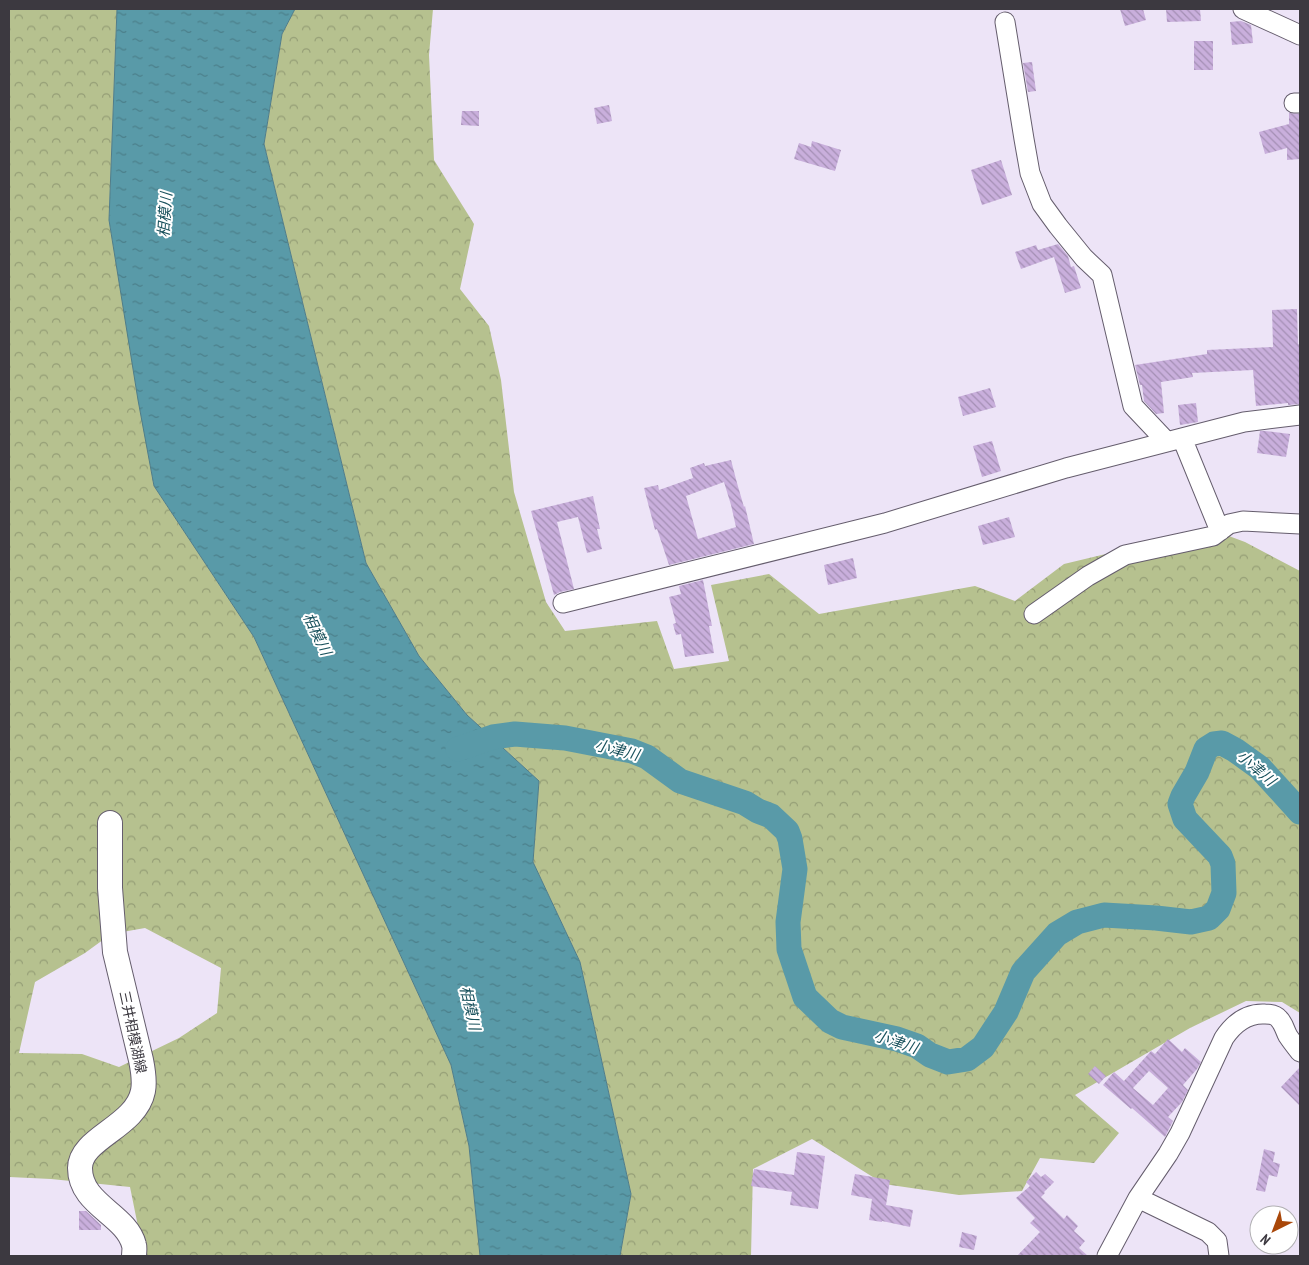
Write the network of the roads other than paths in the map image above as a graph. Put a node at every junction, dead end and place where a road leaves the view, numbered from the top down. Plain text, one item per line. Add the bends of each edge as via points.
1 (1243, 9) edge
2 (1005, 22) dead end
3 (1300, 35) edge
4 (1300, 415) edge
5 (1175, 440) junction
6 (1300, 524) edge
7 (1220, 531) junction
8 (563, 603) dead end
9 (1034, 614) dead end
10 (110, 823) dead end
11 (1300, 1052) edge
12 (1138, 1198) junction
13 (134, 1256) edge
14 (1107, 1256) edge
15 (1219, 1256) edge

1 - 3 street
2 - 5 street via 1030,173 1042,204 1084,258 1102,275 1133,406
4 - 5 street via 1244,422
5 - 7 street
5 - 8 street via 1066,468 884,522
6 - 7 street via 1243,521 1229,524
7 - 9 street via 1214,536 1125,555 1088,576
10 - 13 main road, 三井相模湖線 via 110,888 115,952 141,1060 143,1090 132,1114 84,1154 80,1167 88,1194 129,1233
11 - 12 street via 1274,1015 1255,1014 1234,1025 1224,1038 1174,1144
12 - 14 street
12 - 15 street via 1208,1232 1218,1241

